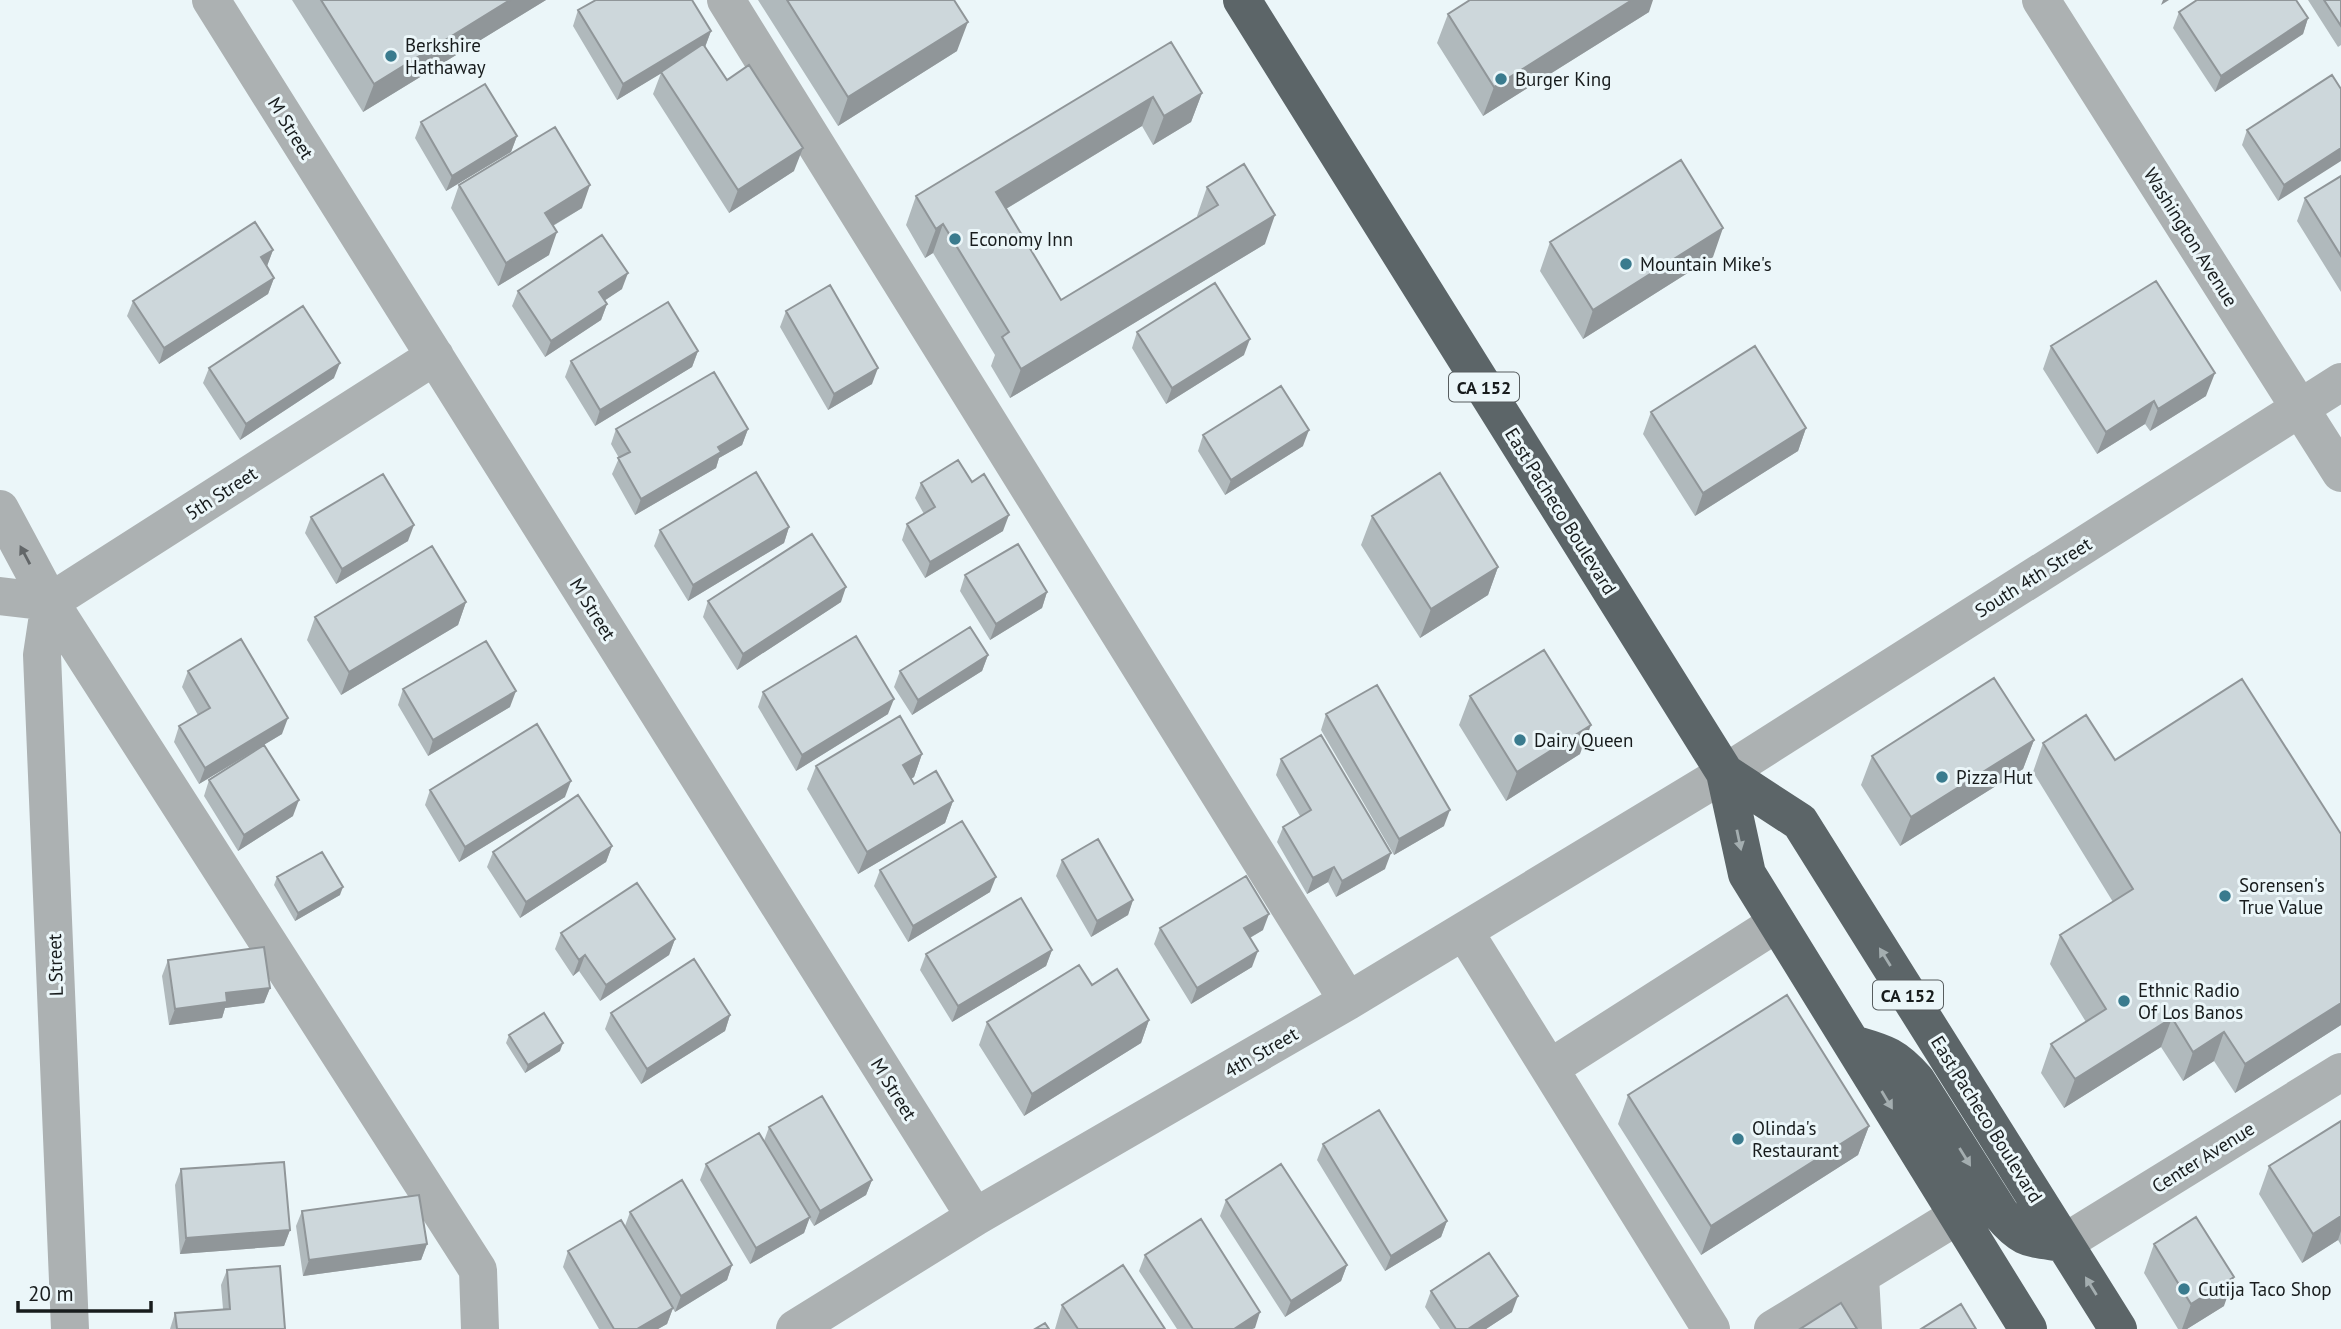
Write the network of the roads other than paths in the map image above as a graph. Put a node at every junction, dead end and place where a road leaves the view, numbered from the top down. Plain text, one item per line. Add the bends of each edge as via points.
1 (211, 0) edge
2 (726, 0) edge
3 (1242, 0) edge
4 (2041, 0) edge
5 (435, 356) junction
6 (2341, 382) edge
7 (2300, 408) junction
8 (2341, 474) edge
9 (0, 509) edge
10 (0, 596) edge
11 (51, 602) junction
12 (1725, 774) junction
13 (1777, 923) junction
14 (1464, 931) junction
15 (1348, 1001) junction
16 (1853, 1044) junction
17 (1550, 1068) junction
18 (2341, 1072) edge
19 (1957, 1216) junction
20 (975, 1217) junction
21 (2064, 1243) junction
22 (1860, 1277) junction
23 (70, 1329) edge
24 (480, 1329) edge
25 (795, 1329) edge
26 (1711, 1329) edge
27 (1773, 1329) edge
28 (1863, 1329) edge
29 (2028, 1329) edge
30 (2118, 1329) edge

1 - 5 street, M Street
2 - 15 street
3 - 12 highway, East Pacheco Boulevard / CA 152
4 - 7 street, Washington Avenue
5 - 11 street, 5th Street
5 - 20 street, M Street
6 - 7 street, South 4th Street
7 - 8 street, Washington Avenue
7 - 12 street, South 4th Street
11 -> 9 street
10 - 11 street
11 - 23 street, L Street via 42,655
11 - 24 street via 478,1270
12 -> 13 highway, East Pacheco Boulevard / CA 152 via 1746,874
12 - 14 street, 4th Street
21 -> 12 highway, East Pacheco Boulevard / CA 152 via 1800,822
13 - 16 highway, East Pacheco Boulevard / CA 152
13 - 17 street
14 - 15 street, 4th Street
14 - 17 street
15 - 20 street, 4th Street
16 -> 19 highway, East Pacheco Boulevard / CA 152
16 -> 21 highway via 1885,1053 1916,1080 2014,1230 2030,1238
17 - 26 street
18 - 21 street, Center Avenue
19 - 22 street
19 - 29 highway, East Pacheco Boulevard / CA 152
20 - 25 street, 4th Street
30 -> 21 highway, CA 152
22 - 27 street
22 - 28 street

